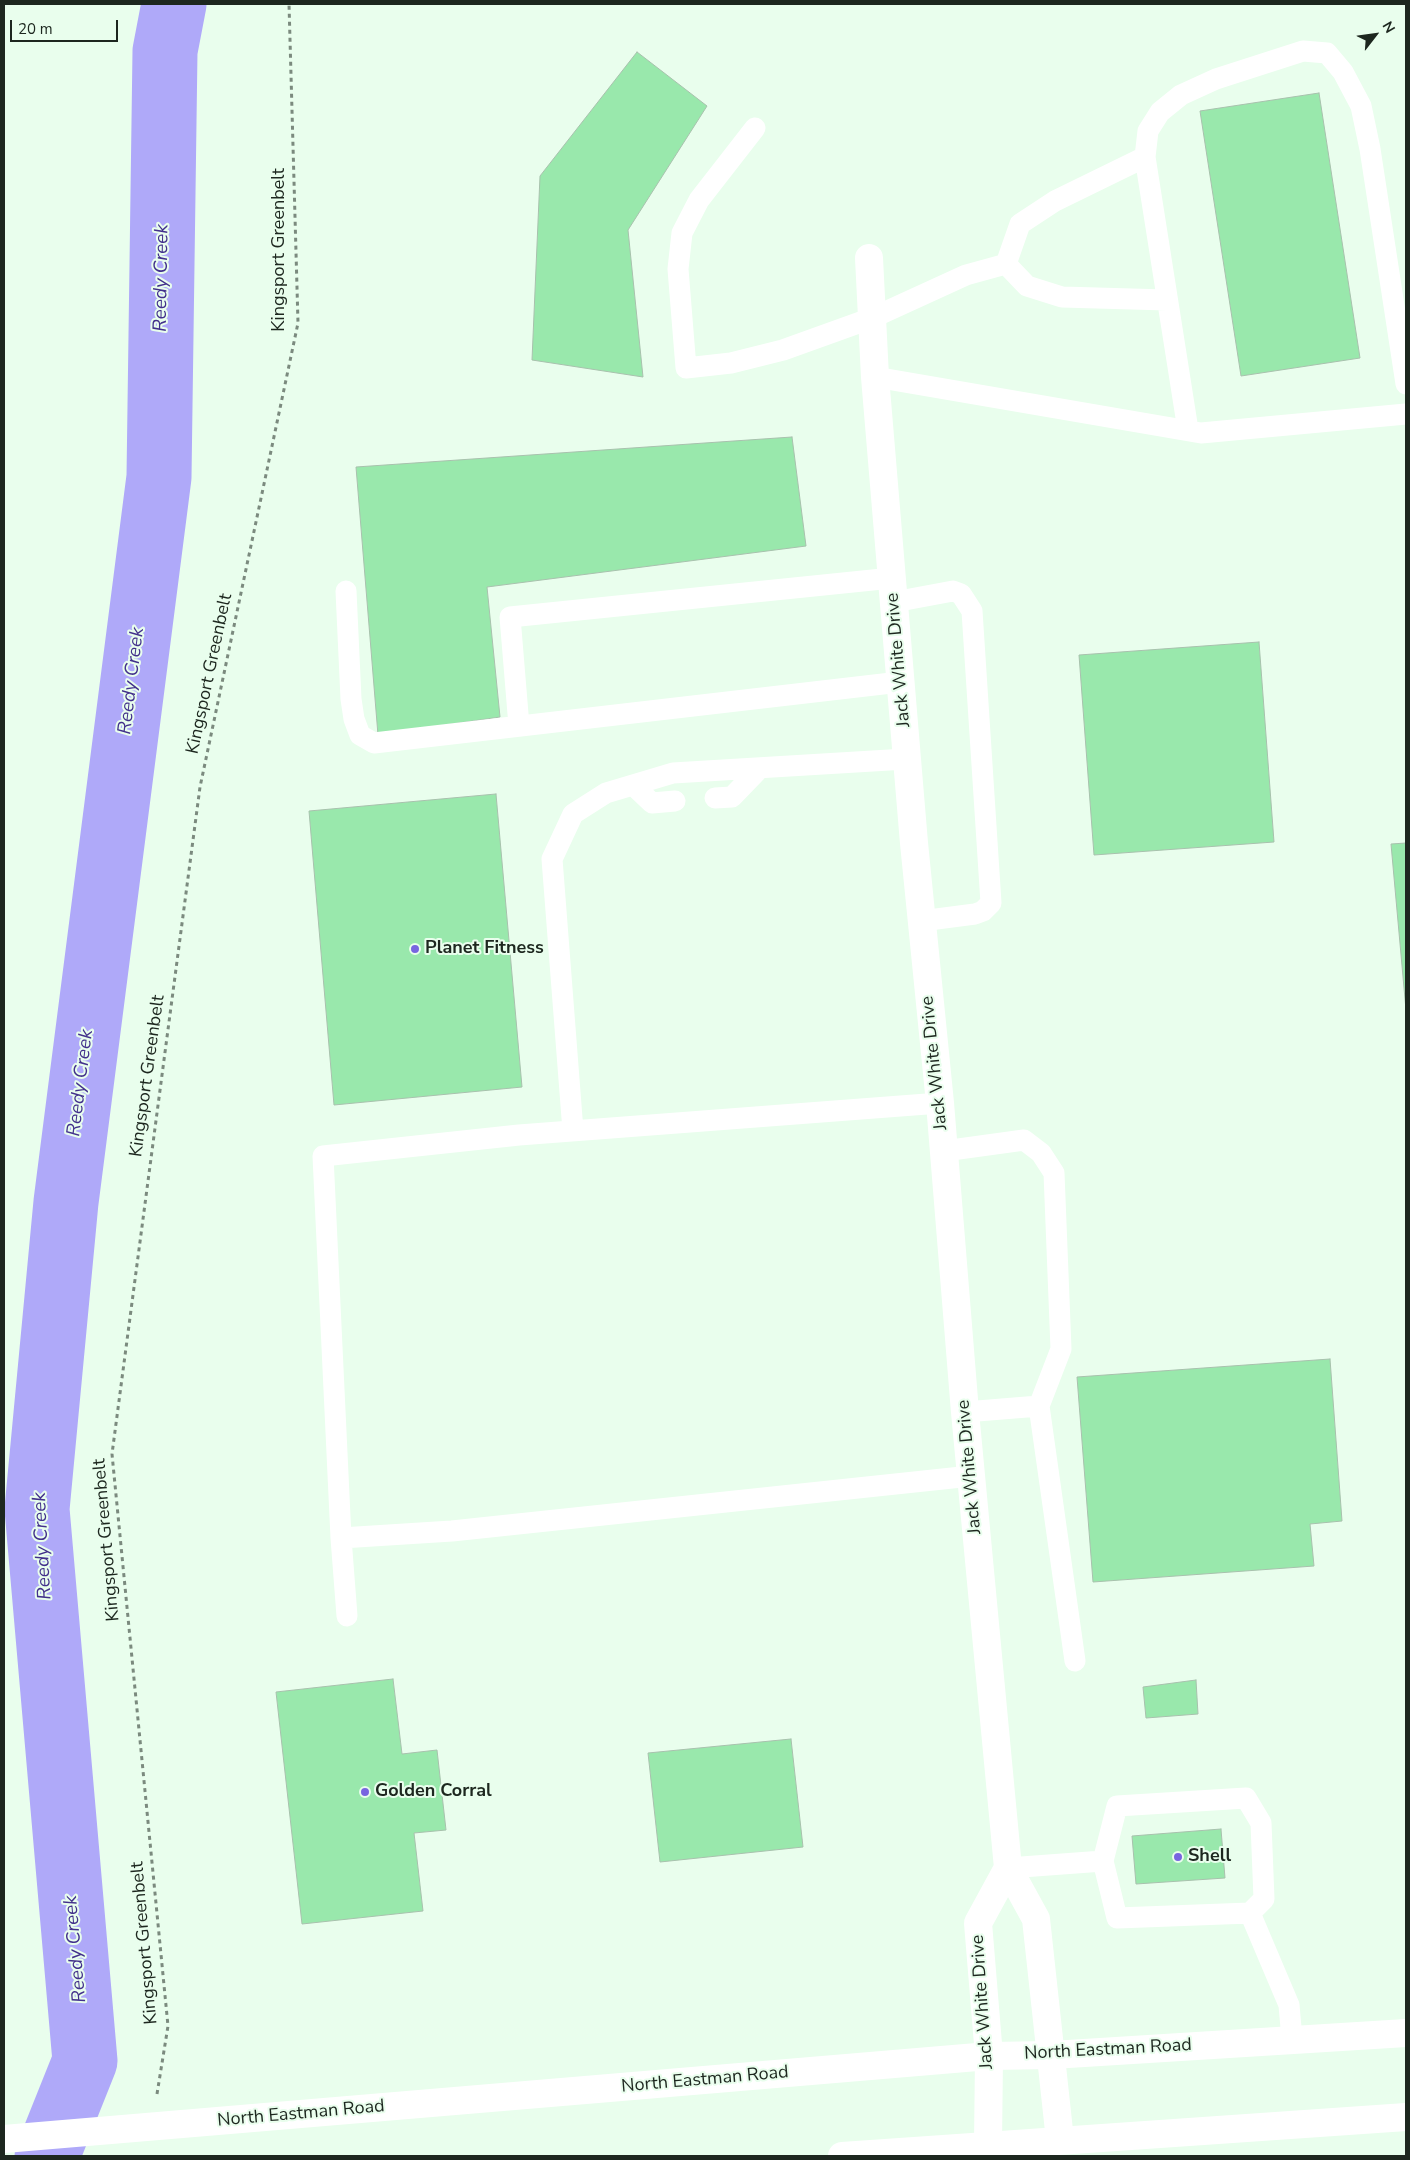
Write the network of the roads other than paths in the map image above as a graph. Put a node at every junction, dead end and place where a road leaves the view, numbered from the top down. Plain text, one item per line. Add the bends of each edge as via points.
1 (755, 128) dead end
2 (1145, 157) junction
3 (869, 258) dead end
4 (1006, 264) junction
5 (1167, 300) junction
6 (872, 318) junction
7 (875, 378) junction
8 (1406, 384) edge
9 (1406, 414) edge
10 (1188, 430) junction
11 (893, 590) junction
12 (346, 591) dead end
13 (900, 682) junction
14 (520, 726) junction
15 (906, 759) junction
16 (760, 768) junction
17 (633, 785) junction
18 (714, 798) dead end
19 (675, 801) dead end
20 (921, 921) junction
21 (940, 1103) junction
22 (573, 1131) junction
23 (944, 1151) junction
24 (1039, 1406) junction
25 (965, 1412) junction
26 (971, 1476) junction
27 (341, 1538) junction
28 (347, 1616) dead end
29 (1075, 1661) dead end
30 (1103, 1861) junction
31 (1008, 1868) junction
32 (1250, 1913) junction
33 (1406, 2033) edge
34 (1292, 2039) junction
35 (1052, 2055) junction
36 (989, 2056) junction
37 (1406, 2117) edge
38 (4, 2139) edge
39 (1061, 2148) edge
40 (987, 2150) edge
41 (842, 2156) edge

1 - 6 lane via 699,200 682,233 678,269 686,368 783,350
2 - 4 lane via 1055,201 1020,224
2 - 5 lane
2 - 8 lane via 1148,131 1160,112 1181,95 1216,79 1303,51 1327,52 1343,72 1361,106
3 - 6 street, Jack White Drive
4 - 5 lane via 1027,286 1062,297
4 - 6 lane via 966,275
5 - 10 lane
6 - 7 street, Jack White Drive
7 - 10 lane
7 - 11 street, Jack White Drive
9 - 10 lane via 1201,433
11 - 13 street, Jack White Drive
11 - 14 lane via 510,617
11 - 20 lane via 953,591 962,594 972,612 991,903 975,914
12 - 14 lane via 351,699 360,735 374,742
13 - 14 lane
13 - 15 street, Jack White Drive
15 - 16 lane
15 - 20 street, Jack White Drive
16 - 17 lane via 673,773
16 - 18 lane via 732,797
17 - 19 lane via 652,803
17 - 22 lane via 606,793 573,814 552,859
20 - 21 street, Jack White Drive
21 - 22 lane
21 - 23 street, Jack White Drive
22 - 27 lane via 323,1156
23 - 24 lane via 1024,1140 1041,1153 1054,1173 1061,1349
23 - 25 street, Jack White Drive
24 - 25 lane
24 - 29 lane
25 - 26 street, Jack White Drive
26 - 27 lane via 452,1531
26 - 31 street, Jack White Drive
27 - 28 lane
30 - 31 lane
30 - 32 lane via 1117,1918
30 - 32 lane via 1117,1806 1246,1798 1260,1823 1264,1898
31 - 35 street, Jack White Drive via 1036,1919
31 - 36 street, Jack White Drive via 978,1923
32 - 34 lane via 1289,2005
33 - 34 street, North Eastman Road
34 - 35 street, North Eastman Road
35 - 36 street, North Eastman Road
35 - 39 street, Jack White Drive
36 - 38 street, North Eastman Road
36 - 40 street, Jack White Drive
37 - 39 street
39 - 40 street
40 - 41 street

